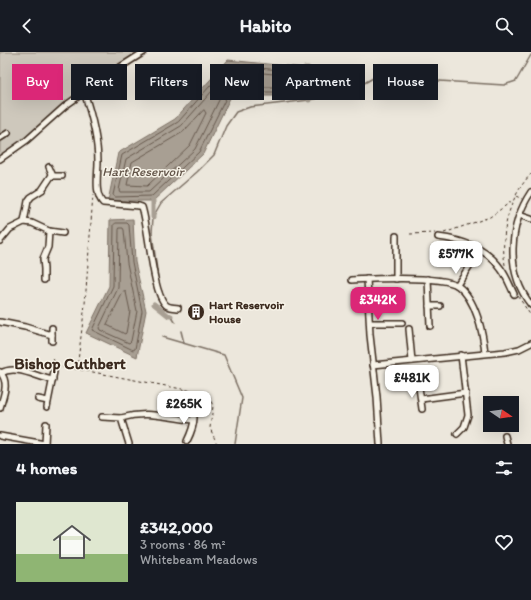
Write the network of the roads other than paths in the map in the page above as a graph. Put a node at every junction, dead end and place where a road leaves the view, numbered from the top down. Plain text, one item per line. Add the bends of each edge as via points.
1 (144, 52) edge
2 (126, 64) edge
3 (73, 100) edge
4 (86, 100) edge
5 (8, 132) dead end
6 (0, 138) edge
7 (0, 159) edge
8 (48, 167) dead end
9 (52, 175) junction
10 (62, 176) dead end
11 (531, 192) edge
12 (519, 215) junction
13 (531, 219) edge
14 (24, 222) junction
15 (49, 231) junction
16 (63, 233) dead end
17 (396, 236) dead end
18 (438, 237) dead end
19 (0, 241) edge
20 (480, 250) junction
21 (367, 279) junction
22 (396, 279) junction
23 (428, 279) junction
24 (44, 280) dead end
25 (352, 280) dead end
26 (457, 285) junction
27 (514, 294) dead end
28 (531, 305) edge
29 (429, 306) junction
30 (440, 306) dead end
31 (178, 308) dead end
32 (0, 322) edge
33 (370, 323) junction
34 (402, 323) dead end
35 (430, 326) dead end
36 (52, 328) dead end
37 (410, 329) dead end
38 (52, 335) junction
39 (52, 341) dead end
40 (531, 343) edge
41 (485, 353) junction
42 (462, 355) junction
43 (412, 361) junction
44 (373, 365) junction
45 (1, 372) edge
46 (54, 372) dead end
47 (52, 380) junction
48 (419, 387) dead end
49 (466, 393) junction
50 (38, 399) dead end
51 (421, 399) junction
52 (188, 404) dead end
53 (0, 408) edge
54 (422, 409) dead end
55 (102, 417) dead end
56 (121, 418) junction
57 (193, 420) junction
58 (46, 424) dead end
59 (457, 434) dead end
60 (0, 436) edge
61 (505, 436) dead end
62 (187, 441) dead end
63 (45, 444) edge
64 (129, 444) edge
65 (380, 444) edge
66 (507, 444) edge

1 - 2 street
3 - 7 street
4 - 31 street via 98,159 100,200 103,203 142,207 157,288 166,305
5 - 6 street
8 - 9 street
9 - 10 street
9 - 14 street via 42,190 28,201
11 - 12 street
12 - 13 street
12 - 28 street via 512,250 520,285
14 - 15 street
14 - 19 street via 15,225
15 - 16 street
15 - 24 street via 48,247 43,259
17 - 22 street
18 - 20 street via 463,242
20 - 26 street
20 - 27 street via 501,268
21 - 22 street
21 - 25 street
21 - 33 street
22 - 23 street
23 - 26 street via 438,279
23 - 29 street
26 - 41 street via 463,290 478,318
29 - 30 street
29 - 35 street
32 - 38 street via 25,326
33 - 34 street
33 - 44 street
36 - 38 street
37 - 43 street
38 - 39 street
40 - 41 street via 519,349
41 - 42 street
42 - 43 street
42 - 49 street
43 - 44 street
44 - 65 street
45 - 47 street via 15,369
45 - 53 street via 6,388
46 - 47 street
47 - 50 street via 48,404
48 - 51 street
49 - 51 street
49 - 59 street via 468,420
51 - 54 street
52 - 57 street via 192,410
55 - 56 street
56 - 57 street via 148,414
56 - 64 street
57 - 62 street
58 - 63 street
60 - 63 street
61 - 66 street

